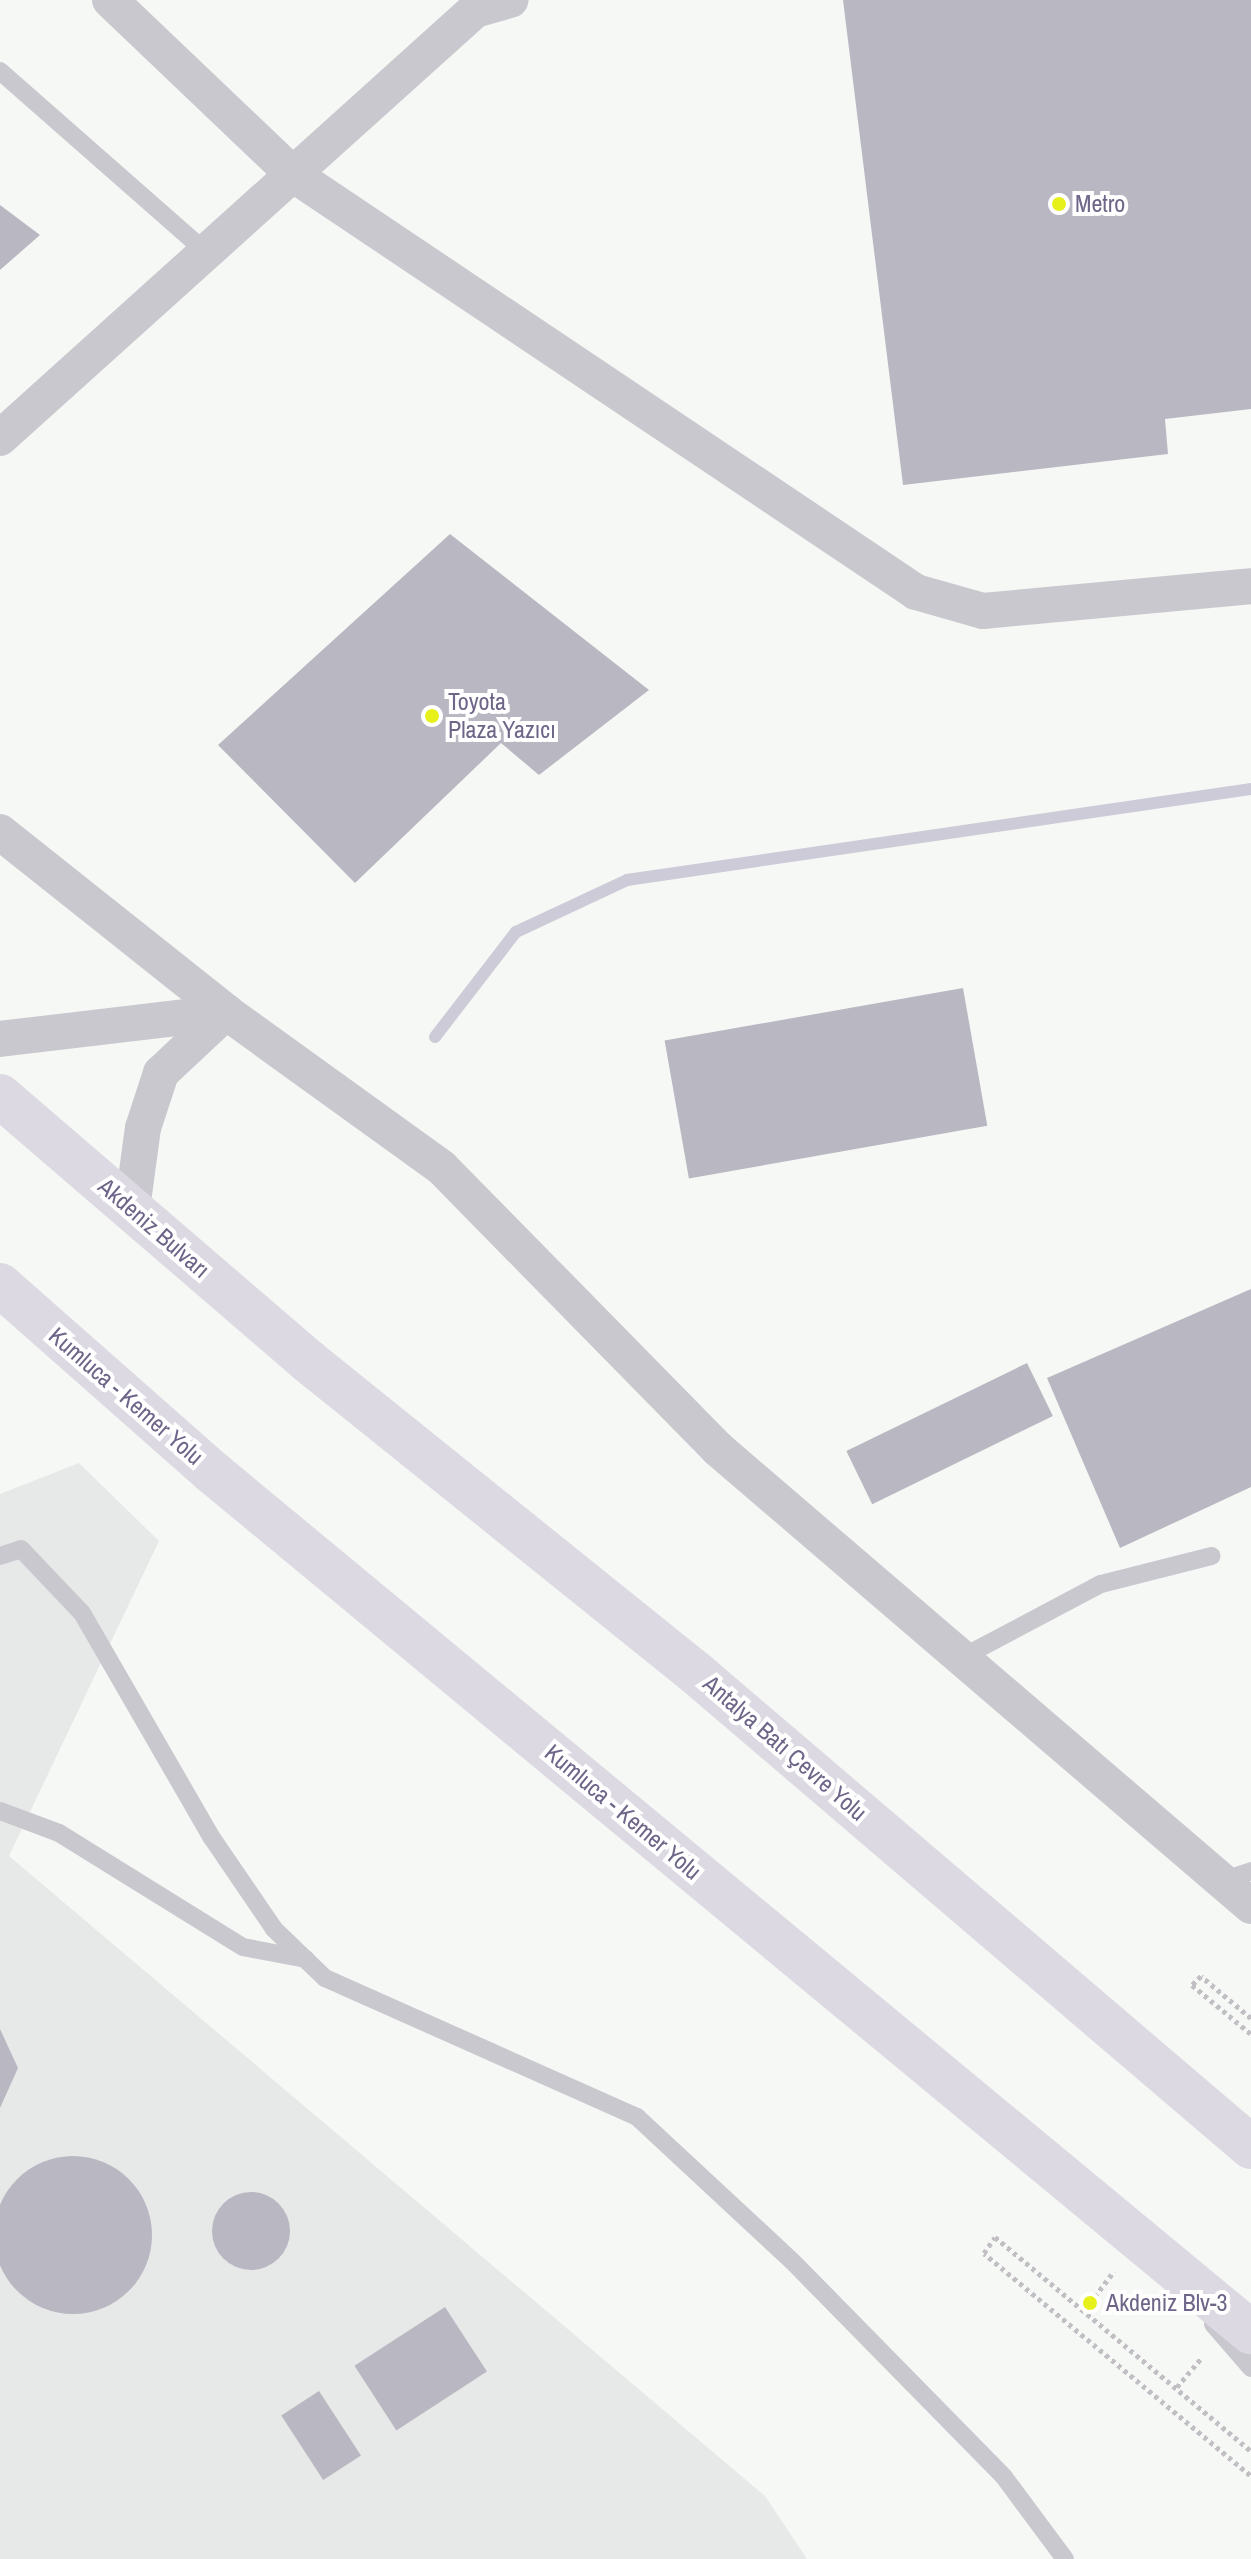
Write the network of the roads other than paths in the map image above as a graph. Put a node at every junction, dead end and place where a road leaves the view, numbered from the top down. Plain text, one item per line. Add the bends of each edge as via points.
1 (110, 0) edge
2 (511, 0) edge
3 (0, 71) edge
4 (294, 175) junction
5 (207, 253) junction
6 (0, 438) edge
7 (1251, 586) edge
8 (0, 832) edge
9 (226, 1012) junction
10 (0, 1039) edge
11 (0, 1096) edge
12 (132, 1209) junction
13 (0, 1285) edge
14 (308, 1361) joint
15 (0, 1556) edge
16 (1212, 1556) dead end
17 (961, 1658) junction
18 (0, 1811) edge
19 (1236, 1876) edge
20 (1251, 1906) edge
21 (306, 1959) junction
22 (1251, 2147) edge
23 (1152, 2251) junction
24 (1251, 2332) edge
25 (1251, 2368) edge
26 (1065, 2559) edge

1 - 4 street
2 - 4 street via 475,10
3 - 5 lane
4 - 5 street
4 - 7 street via 916,592 983,611
5 - 6 street
8 - 9 street
9 - 10 street
9 - 12 street via 161,1073 143,1128
9 - 17 street via 442,1168 718,1449
11 - 12 highway, Akdeniz Bulvarı
12 - 14 highway, Akdeniz Bulvarı
13 - 23 highway, Kumluca - Kemer Yolu via 212,1472
14 - 22 highway, Antalya Batı Çevre Yolu via 696,1673
15 - 21 lane via 21,1549 82,1613 212,1838 274,1929
16 - 17 lane via 1101,1584
17 - 19 street
18 - 21 lane via 59,1833 243,1947
19 - 20 street
21 - 26 lane via 325,1978 637,2117 1004,2477
23 - 24 highway, Kumluca - Kemer Yolu
23 - 25 lane

